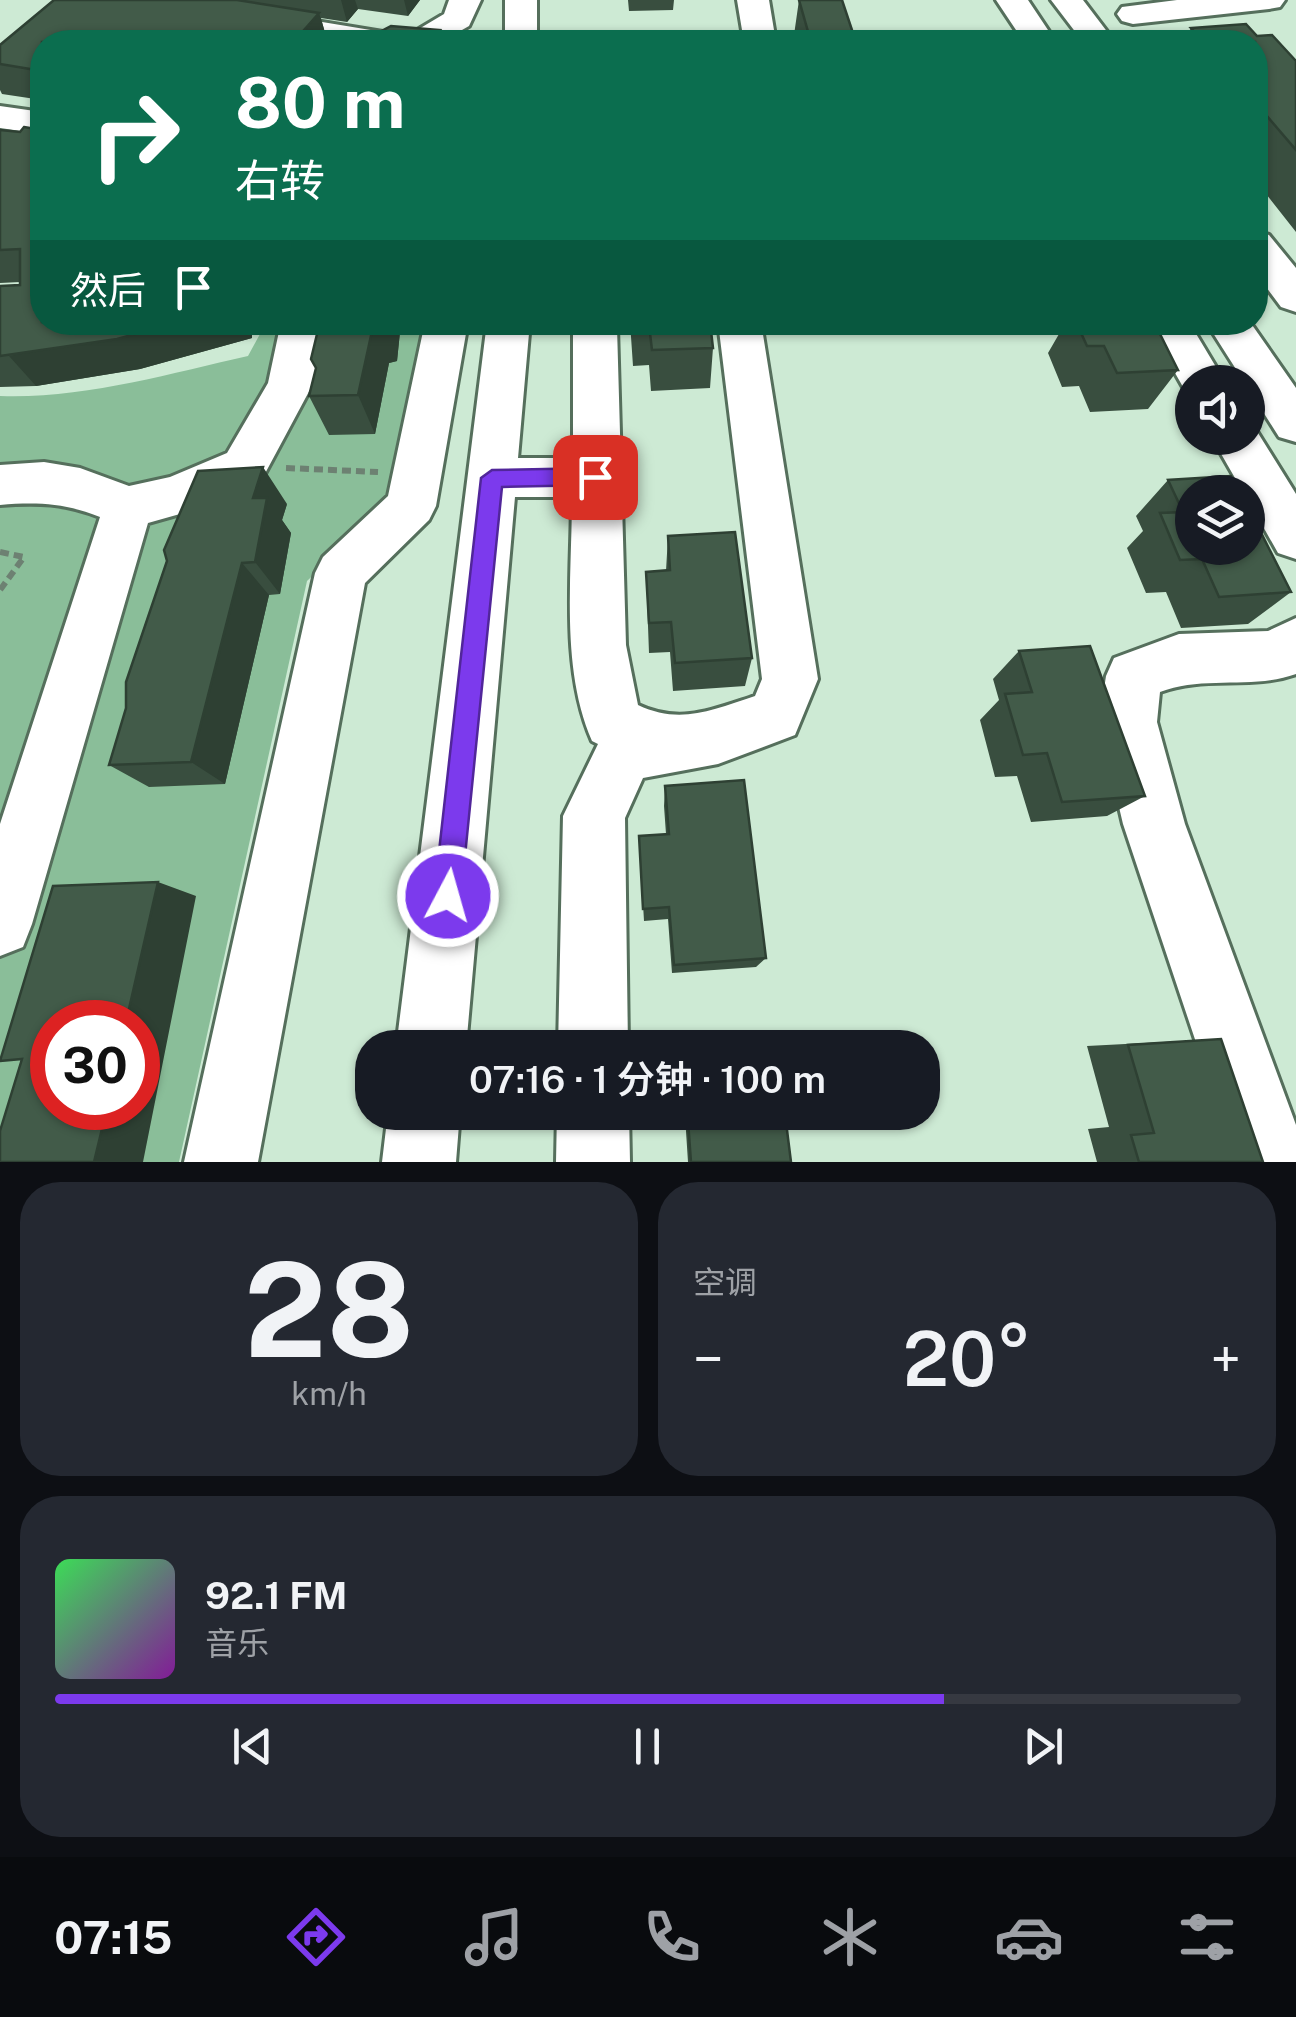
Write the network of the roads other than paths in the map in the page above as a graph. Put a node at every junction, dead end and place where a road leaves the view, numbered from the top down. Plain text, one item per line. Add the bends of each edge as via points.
1 (128, 0) edge
2 (465, 0) edge
3 (521, 0) edge
4 (753, 0) edge
5 (1012, 0) edge
6 (1067, 0) edge
7 (1269, 0) edge
8 (217, 6) edge
9 (1133, 14) dead end
10 (330, 30) edge
11 (439, 30) edge
12 (521, 30) edge
13 (758, 30) edge
14 (1032, 30) edge
15 (1090, 30) edge
16 (0, 117) edge
17 (30, 121) edge
18 (0, 144) edge
19 (30, 148) edge
20 (1268, 260) edge
21 (1295, 294) edge
22 (299, 335) edge
23 (445, 335) edge
24 (507, 335) edge
25 (594, 335) edge
26 (742, 335) edge
27 (1175, 335) edge
28 (1236, 335) edge
29 (1193, 365) edge
30 (1296, 424) edge
31 (1246, 455) edge
32 (595, 477) junction
33 (492, 478) junction
34 (0, 485) edge
35 (128, 507) junction
36 (1296, 538) edge
37 (1296, 642) edge
38 (662, 746) junction
39 (0, 924) edge
40 (433, 1030) edge
41 (594, 1030) edge
42 (422, 1130) edge
43 (593, 1130) edge
44 (221, 1162) edge
45 (419, 1162) edge
46 (593, 1162) edge
47 (1272, 1162) edge

1 - 8 street
2 - 11 street via 458,19
3 - 12 street
4 - 13 street
5 - 14 street
6 - 15 street
7 - 9 street
8 - 10 street
16 - 17 street
18 - 19 street
20 - 21 street
22 - 35 street via 290,384 244,467 177,496
23 - 44 street via 411,506 341,574
24 - 33 street
25 - 32 street
26 - 38 street via 790,679 775,716
27 - 29 street
28 - 30 street
31 - 36 street
32 - 33 street
32 - 38 street via 598,645 612,722
33 - 40 street
34 - 35 street via 80,488
35 - 39 street
37 - 47 street via 1277,656 1179,659 1134,676 1128,722 1154,824
38 - 41 street via 624,753 594,816
42 - 45 street
43 - 46 street

